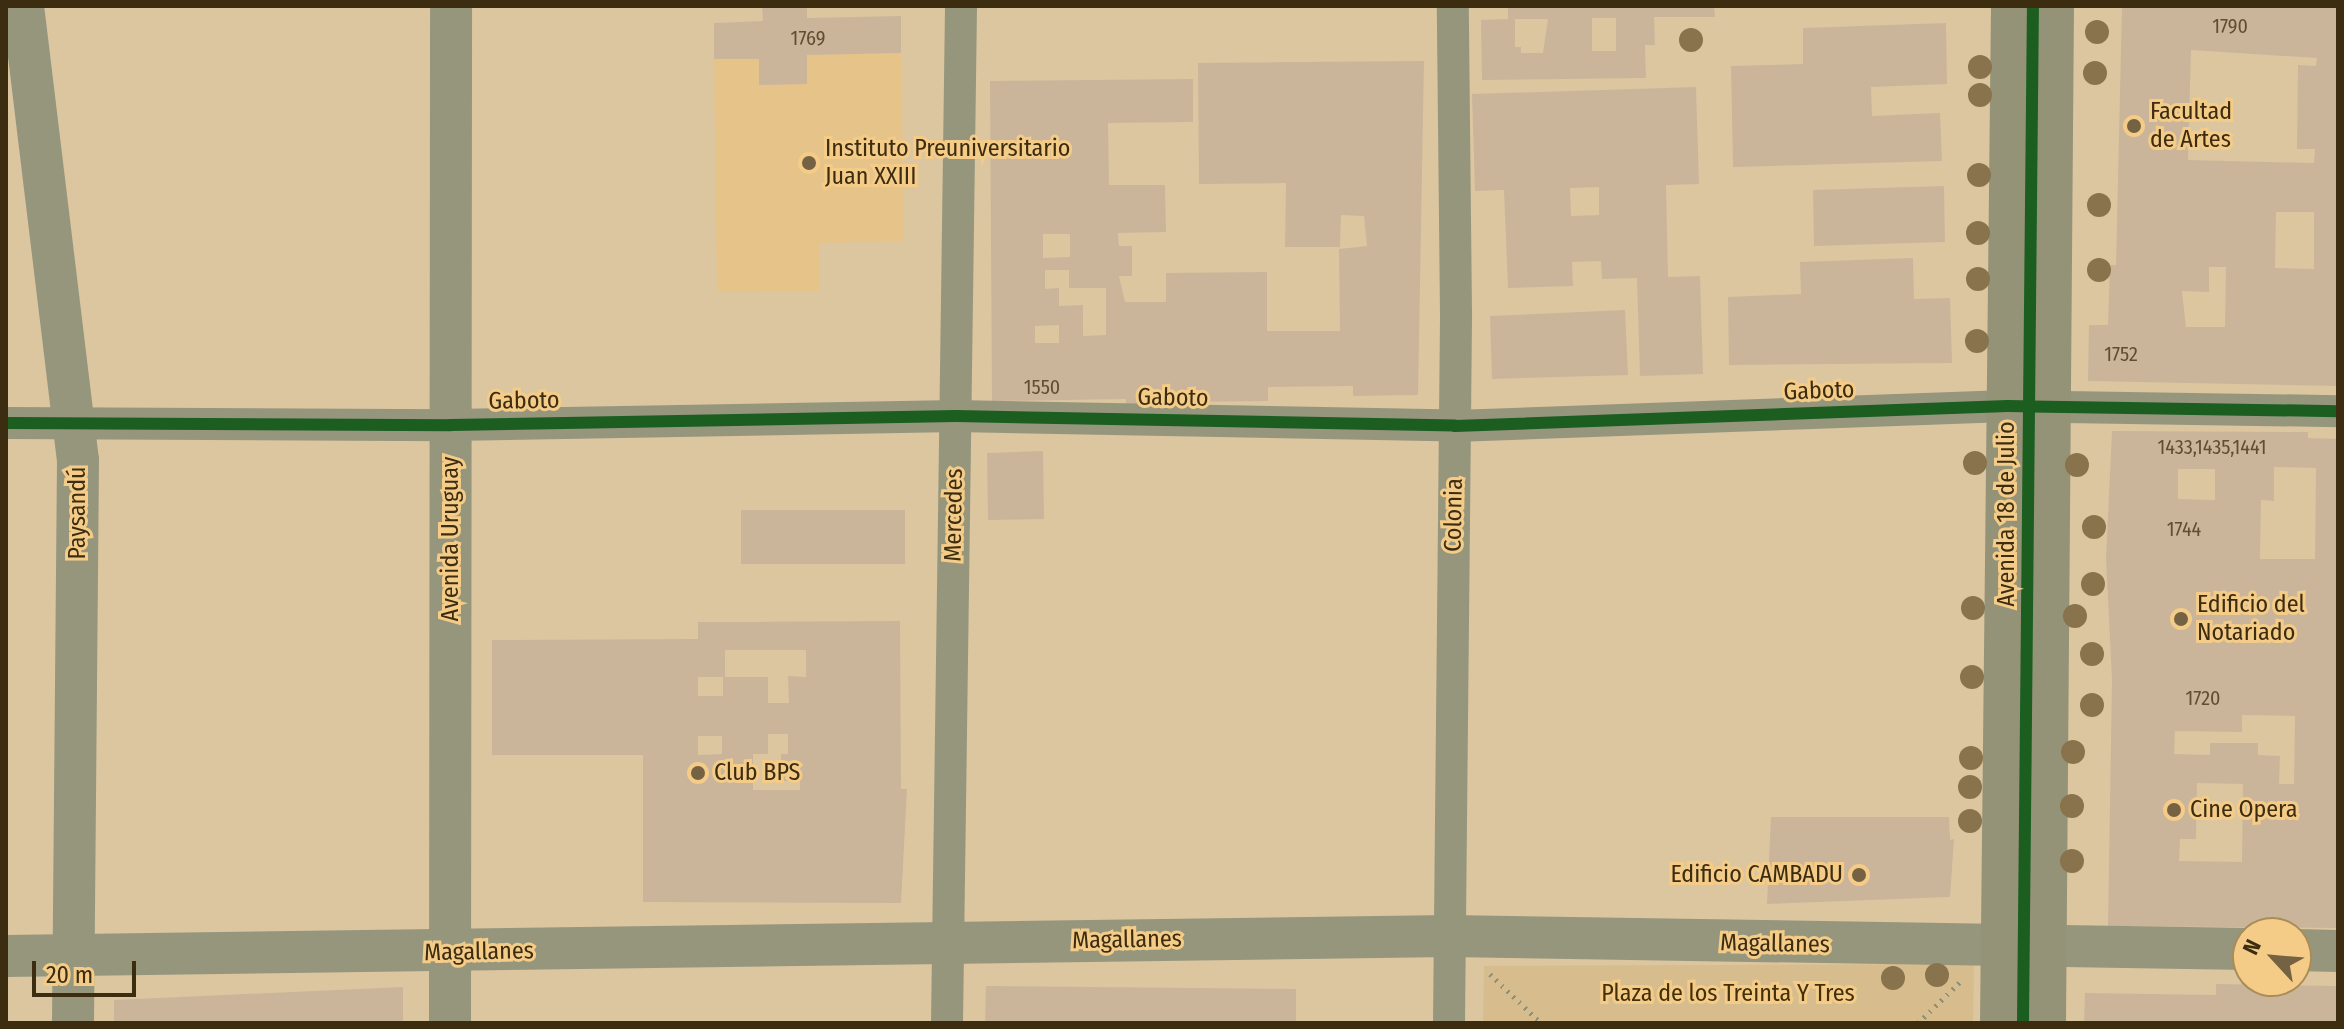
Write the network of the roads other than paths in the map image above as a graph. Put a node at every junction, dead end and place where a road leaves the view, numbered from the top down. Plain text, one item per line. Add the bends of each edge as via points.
1 (23, 6) edge
2 (451, 6) edge
3 (961, 6) edge
4 (1453, 6) edge
5 (2013, 6) edge
6 (2052, 6) edge
7 (2028, 407) junction
8 (2338, 411) edge
9 (956, 416) junction
10 (6, 423) edge
11 (75, 423) junction
12 (451, 425) junction
13 (1455, 426) junction
14 (1449, 936) junction
15 (948, 942) junction
16 (2025, 943) junction
17 (2232, 949) edge
18 (2312, 950) edge
19 (2338, 951) edge
20 (450, 953) junction
21 (6, 956) edge
22 (75, 956) junction
23 (73, 1023) edge
24 (450, 1023) edge
25 (947, 1023) edge
26 (1449, 1023) edge
27 (2002, 1023) edge
28 (2044, 1023) edge

1 - 11 street, Paysandú
2 - 12 street, Avenida Uruguay
3 - 9 street, Mercedes
4 - 13 street, Colonia
5 - 7 main road, Avenida 18 de Julio
6 - 7 main road, Avenida 18 de Julio
7 - 8 street, Gaboto
7 - 13 street, Gaboto
7 - 16 main road, Avenida 18 de Julio
9 - 12 street, Gaboto
9 - 13 street, Gaboto
9 - 15 street, Mercedes
10 - 11 street, Gaboto
11 - 12 street, Gaboto
11 - 22 street, Paysandú
12 - 20 street, Avenida Uruguay
13 - 14 street, Colonia
14 - 15 street, Magallanes
14 - 16 street, Magallanes via 1909,947
14 - 26 street, Colonia
15 - 20 street, Magallanes
15 - 25 street, Mercedes
16 - 17 street, Magallanes
16 - 27 main road, Avenida 18 de Julio
16 - 28 main road, Avenida 18 de Julio
18 - 19 street
20 - 22 street, Magallanes
20 - 24 street, Avenida Uruguay
21 - 22 street, Magallanes
22 - 23 street, Paysandú

